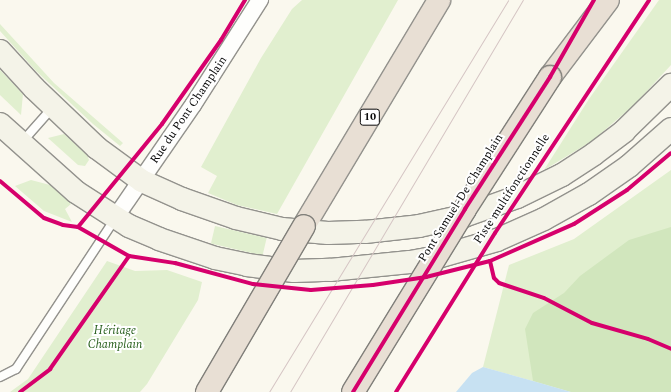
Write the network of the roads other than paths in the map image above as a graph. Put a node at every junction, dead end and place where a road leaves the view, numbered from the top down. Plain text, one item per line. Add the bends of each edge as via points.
1 (260, 0) edge
2 (594, 0) edge
3 (608, 0) edge
4 (437, 4) edge
5 (0, 51) edge
6 (550, 77) junction
7 (671, 84) edge
8 (53, 107) junction
9 (0, 124) edge
10 (671, 129) edge
11 (20, 144) junction
12 (142, 181) junction
13 (116, 218) junction
14 (0, 377) edge
15 (207, 392) edge
16 (353, 392) edge

1 - 12 street, Rue du Pont Champlain via 219,67
2 - 6 highway
3 - 6 highway
4 - 15 highway, 10, bridge
5 - 8 street
6 - 16 highway, Pont Samuel-De Champlain, bridge via 465,209
7 - 12 street via 624,131 562,175 490,207 420,226 352,233 282,229 215,212
8 - 11 lane
8 - 12 street via 102,153
9 - 11 street
10 - 13 street via 612,180 544,220 497,240 424,260 330,270 270,269 195,252 159,240
11 - 13 street via 76,192
12 - 13 street, Rue du Pont Champlain
13 - 14 lane via 16,369

